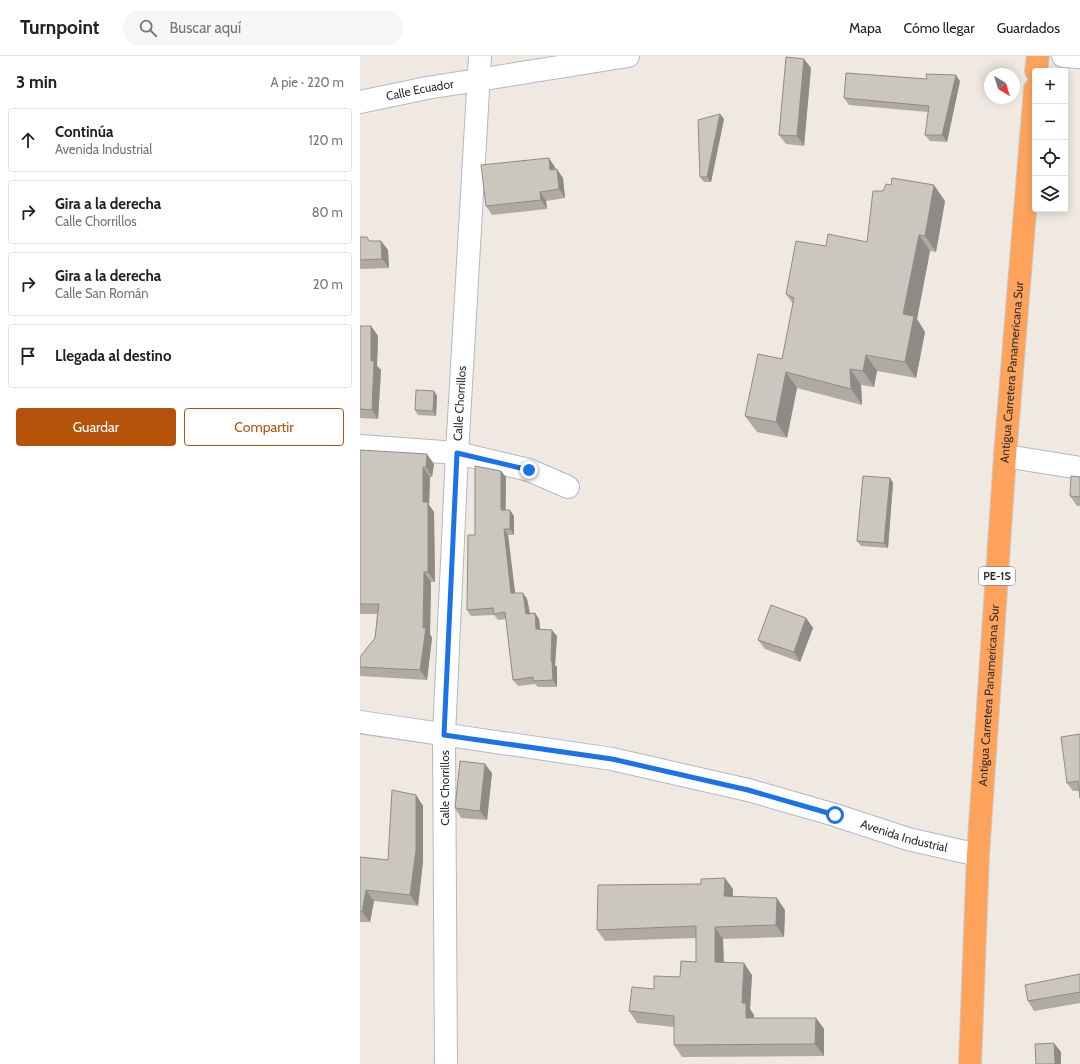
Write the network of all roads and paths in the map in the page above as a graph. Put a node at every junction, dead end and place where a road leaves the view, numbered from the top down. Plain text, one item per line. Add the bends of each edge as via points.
1 (480, 56) edge
2 (628, 56) edge
3 (1038, 56) edge
4 (1063, 56) edge
5 (1080, 57) edge
6 (1036, 68) edge
7 (480, 80) junction
8 (360, 102) edge
9 (1034, 104) edge
10 (360, 446) edge
11 (457, 453) junction
12 (1005, 456) junction
13 (1080, 468) edge
14 (568, 487) dead end
15 (360, 722) edge
16 (444, 735) junction
17 (978, 856) junction
18 (446, 1064) edge
19 (970, 1064) edge

1 - 7 street, Calle Chorrillos
2 - 7 street, Calle Ecuador
3 - 6 highway
4 - 5 street
7 - 8 street, Calle Ecuador
7 - 11 street, Calle Chorrillos
9 - 12 highway, Antigua Carretera Panamericana Sur / PE-1S
10 - 11 street
11 - 14 street via 529,470
11 - 16 street, Calle Chorrillos
12 - 13 street
12 - 17 highway, Antigua Carretera Panamericana Sur / PE-1S
15 - 16 street, Avenida Industrial
16 - 17 street, Avenida Industrial via 612,759 748,790 908,839
16 - 18 street, Calle Chorrillos
17 - 19 highway, Antigua Carretera Panamericana Sur / PE-1S

